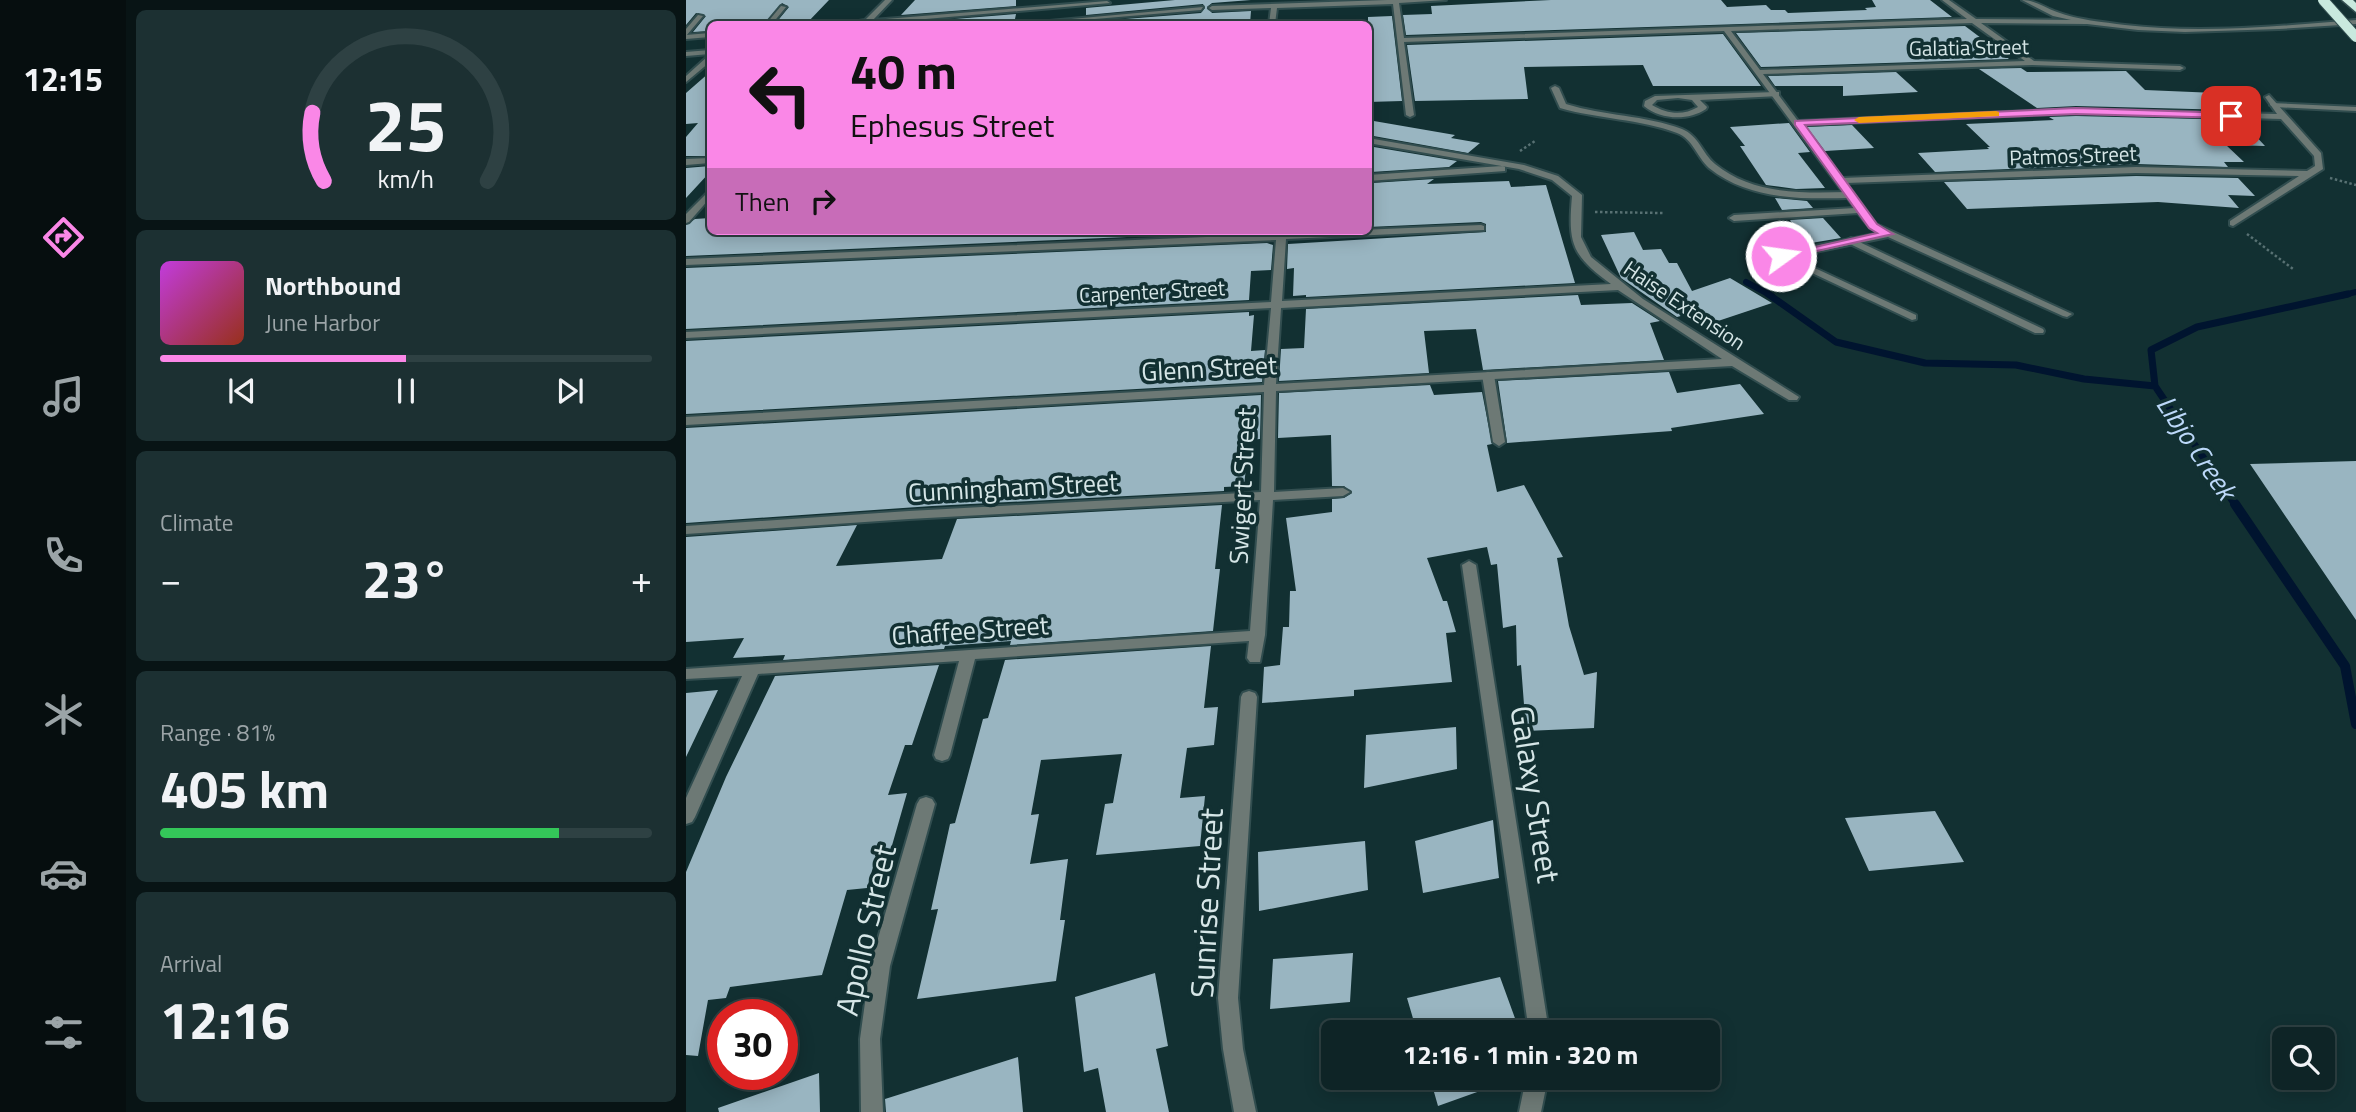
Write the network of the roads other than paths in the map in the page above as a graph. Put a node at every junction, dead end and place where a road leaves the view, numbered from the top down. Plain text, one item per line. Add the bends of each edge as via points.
1 (889, 0) edge
2 (1443, 0) edge
3 (1945, 0) edge
4 (2025, 0) edge
5 (2322, 0) edge
6 (2330, 0) edge
7 (2347, 0) edge
8 (1396, 2) edge
9 (1107, 3) dead end
10 (1274, 6) junction
11 (783, 7) dead end
12 (1200, 8) dead end
13 (1212, 8) dead end
14 (2356, 9) edge
15 (700, 16) dead end
16 (771, 21) edge
17 (869, 21) edge
18 (900, 21) edge
19 (1053, 21) edge
20 (1272, 21) edge
21 (1974, 21) junction
22 (2086, 22) junction
23 (2355, 22) edge
24 (1726, 29) junction
25 (707, 35) edge
26 (686, 36) edge
27 (2356, 37) edge
28 (1401, 40) junction
29 (707, 52) edge
30 (686, 54) edge
31 (707, 62) edge
32 (2032, 63) junction
33 (2180, 68) dead end
34 (1760, 72) junction
35 (686, 80) edge
36 (1555, 88) dead end
37 (1776, 94) junction
38 (1694, 98) junction
39 (1783, 102) junction
40 (1703, 107) junction
41 (2356, 109) edge
42 (1410, 115) dead end
43 (2283, 117) junction
44 (1798, 123) junction
45 (1372, 141) edge
46 (707, 161) edge
47 (686, 162) edge
48 (1521, 167) junction
49 (2309, 174) junction
50 (1372, 178) edge
51 (1839, 181) junction
52 (1849, 195) junction
53 (707, 196) edge
54 (698, 206) junction
55 (707, 206) edge
56 (686, 207) edge
57 (1861, 210) junction
58 (1734, 218) dead end
59 (686, 220) edge
60 (2233, 223) road end
61 (1481, 228) dead end
62 (1372, 231) edge
63 (1887, 234) junction
64 (1240, 235) edge
65 (1281, 235) edge
66 (1851, 241) junction
67 (686, 262) edge
68 (1619, 287) junction
69 (1277, 304) junction
70 (2067, 314) dead end
71 (1912, 317) dead end
72 (2039, 331) dead end
73 (686, 335) edge
74 (1734, 362) junction
75 (1488, 375) junction
76 (1269, 387) junction
77 (1793, 397) dead end
78 (686, 421) edge
79 (1499, 442) dead end
80 (1343, 492) dead end
81 (1267, 496) junction
82 (686, 530) edge
83 (1469, 565) dead end
84 (1256, 635) junction
85 (968, 655) junction
86 (1255, 658) dead end
87 (752, 670) junction
88 (686, 674) edge
89 (1249, 697) dead end
90 (942, 755) dead end
91 (926, 804) dead end
92 (686, 817) edge
93 (1537, 1020) edge
94 (1535, 1090) edge
95 (872, 1112) edge
96 (1245, 1112) edge
97 (1530, 1112) edge

1 - 17 street
2 - 8 street
3 - 21 street
4 - 22 street via 2045,11
5 - 27 highway, bridge
6 - 23 street
7 - 14 highway
8 - 10 street
8 - 28 street
9 - 18 street
10 - 13 street
10 - 20 street
11 - 16 street
12 - 19 street
15 - 26 street
21 - 22 street
21 - 24 street
21 - 32 street
22 - 23 street via 2234,29
24 - 28 street
24 - 34 street
25 - 26 street
28 - 42 street
29 - 30 street
31 - 35 street
32 - 33 street, Galatia Street
32 - 34 street, Galatia Street
34 - 37 street
36 - 52 street via 1563,106 1689,136 1709,164 1753,188 1799,196
37 - 38 street
37 - 39 street
38 - 40 street
38 - 40 street via 1662,96 1650,100 1648,106 1681,114
39 - 40 street
39 - 44 street
41 - 43 street via 2272,101
43 - 44 street via 2076,111
43 - 49 street via 2318,155 2320,167
44 - 51 street
45 - 48 street, Haise Extension
46 - 47 street
48 - 50 street
48 - 68 street, Haise Extension via 1555,178 1577,195 1577,242
49 - 51 street, Patmos Street via 2136,170
49 - 60 street
51 - 52 street
52 - 57 street
53 - 54 street
54 - 55 street
54 - 56 street
54 - 59 street
57 - 58 street
57 - 63 street via 1873,226
61 - 62 street
63 - 66 street
63 - 70 street
64 - 67 street
65 - 69 street, Swigert Street
66 - 71 street via 1781,256
66 - 72 street
68 - 69 street, Carpenter Street
68 - 74 street, Haise Extension
69 - 73 street, Carpenter Street
69 - 76 street, Swigert Street
74 - 75 street, Glenn Street
74 - 77 street, Haise Extension
75 - 76 street, Glenn Street
75 - 79 street
76 - 78 street, Glenn Street
76 - 81 street, Swigert Street
80 - 81 street, Cunningham Street
81 - 82 street, Cunningham Street
81 - 84 street, Swigert Street
83 - 93 street, Galaxy Street
84 - 85 street, Chaffee Street
84 - 86 street, Swigert Street
85 - 87 street, Chaffee Street
85 - 90 street
87 - 88 street, Chaffee Street
87 - 92 street
89 - 96 street, Sunrise Street via 1228,998
91 - 95 street, Apollo Street via 880,966 870,1039
94 - 97 street

